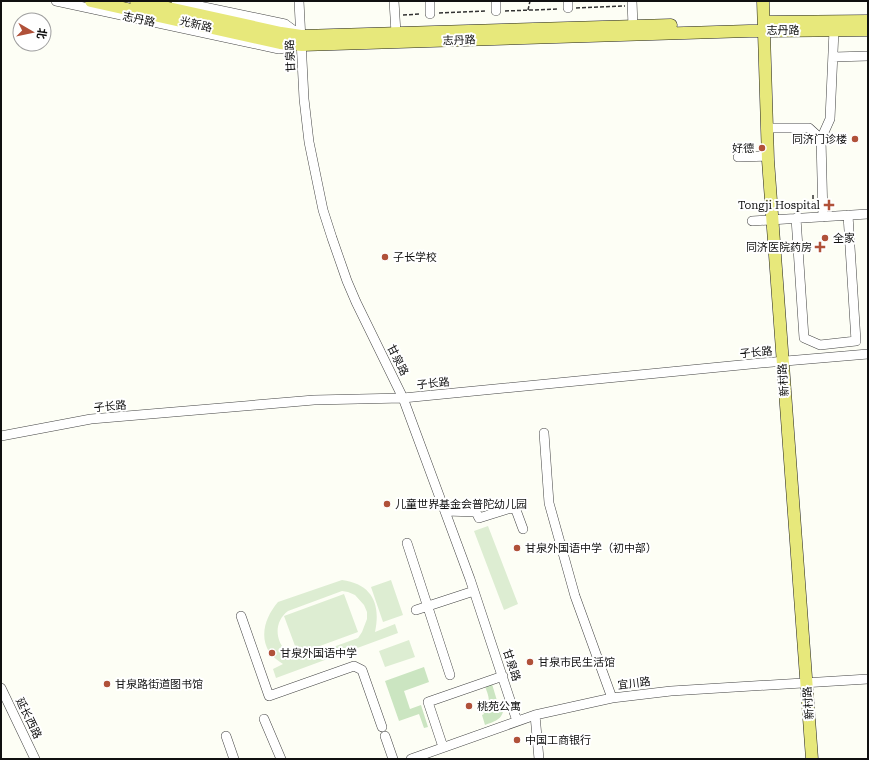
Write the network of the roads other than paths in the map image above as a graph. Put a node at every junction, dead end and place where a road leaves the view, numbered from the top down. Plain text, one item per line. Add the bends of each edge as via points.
1 (56, 1) edge
2 (91, 1) edge
3 (136, 1) edge
4 (176, 1) edge
5 (299, 1) edge
6 (394, 1) edge
7 (430, 1) edge
8 (496, 1) edge
9 (763, 1) edge
10 (632, 4) edge
11 (496, 11) road end
12 (430, 14) road end
13 (868, 21) edge
14 (633, 26) junction
15 (764, 26) junction
16 (834, 30) junction
17 (868, 30) edge
18 (396, 33) junction
19 (302, 40) junction
20 (868, 56) edge
21 (833, 57) junction
22 (767, 128) junction
23 (821, 139) junction
24 (768, 156) junction
25 (738, 157) dead end
26 (868, 214) edge
27 (848, 215) junction
28 (823, 217) junction
29 (796, 218) junction
30 (772, 220) junction
31 (752, 221) dead end
32 (868, 354) edge
33 (782, 361) junction
34 (403, 398) junction
35 (544, 433) dead end
36 (1, 436) edge
37 (446, 511) junction
38 (523, 529) dead end
39 (407, 543) dead end
40 (474, 591) junction
41 (428, 607) junction
42 (416, 610) dead end
43 (240, 616) dead end
44 (450, 675) dead end
45 (503, 676) junction
46 (868, 679) edge
47 (806, 682) junction
48 (1, 688) edge
49 (612, 698) junction
50 (535, 715) junction
51 (264, 719) dead end
52 (517, 721) junction
53 (226, 736) dead end
54 (443, 747) junction
55 (35, 759) edge
56 (234, 759) edge
57 (281, 759) edge
58 (393, 759) edge
59 (411, 759) edge
60 (539, 759) edge
61 (812, 759) edge

1 - 19 street, 志丹路 via 279,49
2 - 19 main road, 光新路 via 280,43
3 - 19 main road, 光新路 via 281,33
4 - 19 street via 285,24
5 - 19 street, 甘泉路
6 - 18 street
7 - 12 street
8 - 11 street
9 - 15 main road, 新村路
10 - 14 street
13 - 15 main road, 志丹路
14 - 15 main road, 志丹路
14 - 18 main road, 志丹路
15 - 16 main road, 志丹路
15 - 19 main road, 志丹路
15 - 22 main road, 新村路
16 - 17 main road, 志丹路
16 - 21 street
18 - 19 main road, 志丹路
19 - 34 street, 甘泉路 via 304,99 309,142 323,210 347,281
20 - 21 street
21 - 23 street via 830,119
22 - 23 street via 809,128
22 - 24 main road, 新村路
23 - 28 street
24 - 25 street
24 - 30 main road, 新村路
26 - 27 street
27 - 28 street
27 - 29 street via 856,342 820,345 804,338
28 - 29 street
29 - 30 street
30 - 31 street
30 - 33 main road, 新村路
32 - 33 street, 子长路
33 - 34 street, 子长路
33 - 47 main road, 新村路
34 - 36 street, 子长路 via 314,400 91,420
34 - 37 street, 甘泉路
35 - 49 street via 549,503 575,596
37 - 38 street via 476,512 478,518 511,508 516,510
37 - 40 street, 甘泉路
39 - 41 street
40 - 41 street
40 - 45 street, 甘泉路
41 - 42 street
41 - 44 street
43 - 58 street via 269,696 354,666 362,670
45 - 52 street, 甘泉路
45 - 54 street via 428,702
46 - 47 street, 宜川路
47 - 49 street, 宜川路 via 671,691
47 - 61 main road, 新村路
48 - 55 street, 延长西路
49 - 50 street, 宜川路
50 - 52 street, 宜川路
50 - 60 street
51 - 57 street
52 - 54 street, 宜川路
53 - 56 street
54 - 59 street, 宜川路

